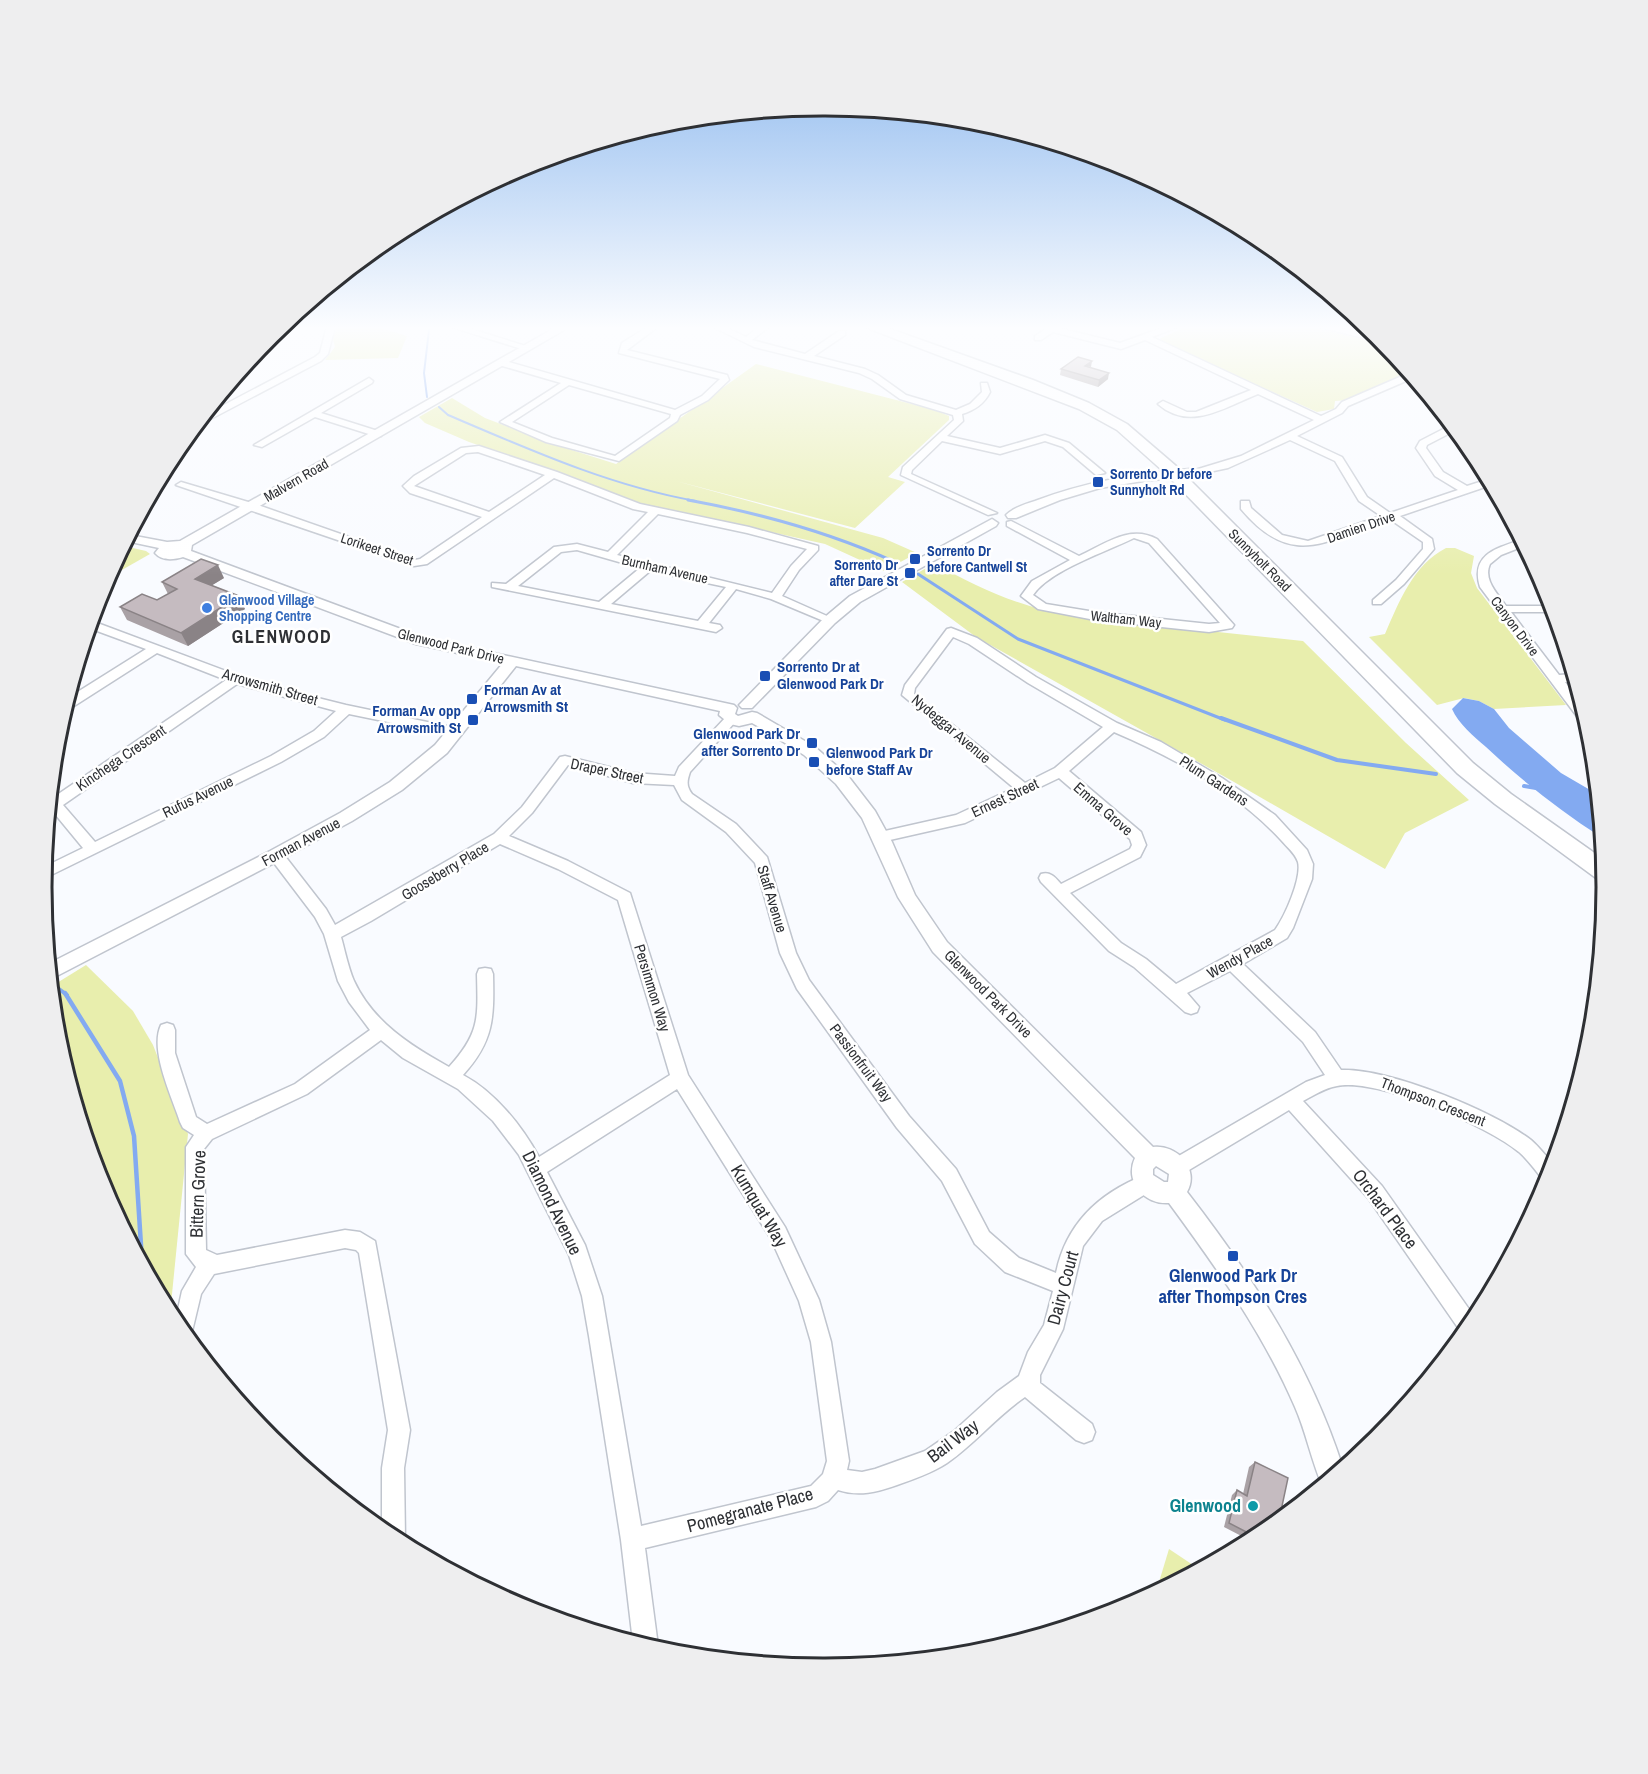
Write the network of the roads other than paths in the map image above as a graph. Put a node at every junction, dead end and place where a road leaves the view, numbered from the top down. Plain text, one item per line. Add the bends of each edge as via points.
1 (324, 409) edge
2 (422, 409) edge
3 (526, 409) edge
4 (661, 409) edge
5 (688, 409) edge
6 (943, 409) edge
7 (971, 409) edge
8 (1089, 409) edge
9 (1105, 409) edge
10 (1173, 409) edge
11 (1212, 409) edge
12 (1298, 409) edge
13 (1342, 409) edge
14 (676, 413) junction
15 (956, 413) junction
16 (316, 414) junction
17 (1322, 420) junction
18 (1446, 431) edge
19 (378, 434) junction
20 (1289, 436) junction
21 (941, 438) junction
22 (259, 445) dead end
23 (1100, 473) dead end
24 (553, 474) junction
25 (1182, 475) junction
26 (1482, 485) edge
27 (181, 486) dead end
28 (1466, 490) junction
29 (1245, 503) dead end
30 (251, 506) junction
31 (654, 512) junction
32 (490, 516) junction
33 (1391, 516) junction
34 (992, 518) junction
35 (1011, 519) junction
36 (135, 540) edge
37 (1516, 546) edge
38 (183, 548) junction
39 (610, 556) junction
40 (1079, 560) junction
41 (648, 567) junction
42 (734, 585) junction
43 (775, 597) junction
44 (1377, 602) dead end
45 (602, 606) junction
46 (1502, 609) junction
47 (1544, 609) edge
48 (831, 620) junction
49 (701, 625) junction
50 (98, 627) edge
51 (716, 628) dead end
52 (951, 632) joint
53 (155, 649) junction
54 (513, 662) junction
55 (1566, 678) edge
56 (236, 679) junction
57 (1555, 679) junction
58 (76, 699) edge
59 (1573, 701) edge
60 (346, 709) junction
61 (750, 711) junction
62 (730, 714) junction
63 (1113, 726) junction
64 (456, 732) junction
65 (1060, 771) junction
66 (680, 781) junction
67 (1024, 789) junction
68 (57, 802) edge
69 (57, 807) edge
70 (881, 837) junction
71 (499, 838) junction
72 (92, 849) junction
73 (1595, 850) edge
74 (1302, 854) joint
75 (276, 855) junction
76 (1595, 866) edge
77 (53, 869) edge
78 (1046, 878) dead end
79 (1060, 891) junction
80 (625, 897) joint
81 (332, 934) junction
82 (788, 952) joint
83 (1232, 963) junction
84 (57, 968) edge
85 (485, 974) dead end
86 (1175, 992) junction
87 (1191, 1007) dead end
88 (167, 1030) dead end
89 (381, 1031) junction
90 (451, 1076) junction
91 (680, 1078) junction
92 (1337, 1078) junction
93 (1291, 1100) junction
94 (206, 1133) junction
95 (1149, 1158) junction
96 (1543, 1166) edge
97 (1177, 1167) junction
98 (536, 1169) junction
99 (1145, 1184) junction
100 (1174, 1192) junction
101 (209, 1264) junction
102 (1063, 1285) junction
103 (1463, 1319) edge
104 (186, 1320) edge
105 (1028, 1383) junction
106 (1084, 1432) dead end
107 (1330, 1470) edge
108 (834, 1477) junction
109 (394, 1527) edge
110 (632, 1540) junction
111 (645, 1637) edge

1 - 16 street
2 - 19 street, Malvern Road
3 - 14 street via 505,422 549,440 616,459 674,419
4 - 14 street
5 - 14 street
6 - 15 street
7 - 15 street
8 - 25 main road, Sunnyholt Road via 1127,431
9 - 25 main road, Sunnyholt Road via 1147,433
10 - 11 street via 1197,415
12 - 17 street
13 - 17 street
15 - 21 street via 958,421
16 - 19 street
16 - 22 street
17 - 20 street
18 - 28 street via 1423,443 1421,448 1442,477
19 - 30 street, Malvern Road
20 - 25 street via 1224,466
20 - 33 street via 1340,459 1363,499
21 - 23 street via 1000,451 1045,438 1068,446
21 - 34 street via 906,475
24 - 31 street
24 - 32 street, Lorikeet Street
24 - 32 street via 470,448 408,486
25 - 35 street via 1062,496
25 - 73 main road, Sunnyholt Road via 1442,729 1533,807
25 - 76 main road, Sunnyholt Road via 1466,768
26 - 28 street, Damien Drive
27 - 30 street
28 - 33 street, Damien Drive
29 - 33 street, Damien Drive via 1246,509 1270,533 1297,543 1317,542
30 - 32 street, Lorikeet Street via 414,563 423,562
30 - 38 street, Malvern Road
31 - 39 street
31 - 43 street via 749,530 814,548
33 - 44 street via 1428,541 1429,549
34 - 35 street via 1001,525
34 - 48 street via 872,588
35 - 40 street
36 - 38 street, Glenwood Park Drive via 167,546 161,552 164,555 174,555
37 - 46 street, Canyon Drive via 1491,556 1482,567 1486,587
38 - 54 street, Glenwood Park Drive via 409,638
39 - 41 street, Burnham Avenue
39 - 45 street, Burnham Avenue via 562,547 502,586
40 - 40 street, Waltham Way via 1041,579 1027,596 1038,606 1085,615 1209,628 1228,625 1153,541 1135,531
41 - 42 street, Burnham Avenue
41 - 45 street
42 - 43 street, Burnham Avenue
42 - 49 street
43 - 48 street, Burnham Avenue
45 - 49 street
46 - 47 street
46 - 57 street, Canyon Drive
48 - 61 street
49 - 51 street
50 - 53 street, Arrowsmith Street
52 - 63 street, Plum Gardens via 973,641
52 - 67 street, Nydeggar Avenue via 909,688 908,695
53 - 56 street, Arrowsmith Street
53 - 58 street
54 - 62 street, Glenwood Park Drive
54 - 64 street, Forman Avenue
55 - 57 street
56 - 60 street, Arrowsmith Street
56 - 68 street, Kinchega Crescent
57 - 59 street, Canyon Drive
60 - 64 street, Arrowsmith Street
60 - 72 street, Rufus Avenue via 319,734 276,759
61 - 62 street via 742,722
61 - 70 street, Glenwood Park Drive via 830,767 856,796
62 - 66 street via 684,770
63 - 65 street, Ernest Street
63 - 74 street, Plum Gardens via 1156,745 1217,781 1270,819
64 - 75 street, Forman Avenue via 396,786
65 - 67 street, Ernest Street
65 - 79 street, Emma Grove via 1136,836 1139,845 1134,853
66 - 71 street, Draper Street via 633,778 565,760 527,810
66 - 82 street, Staff Avenue via 687,797 731,828 762,861
67 - 70 street, Ernest Street via 960,819
69 - 72 street, Kinchega Crescent
70 - 95 street, Glenwood Park Drive via 903,890 941,948
71 - 80 street, Gooseberry Place via 541,853
71 - 81 street, Gooseberry Place
72 - 77 street, Rufus Avenue
74 - 83 street, Wendy Place via 1305,879 1285,929 1272,941
75 - 81 street, Diamond Avenue via 321,912
75 - 84 street, Forman Avenue
78 - 79 street
79 - 86 street via 1115,947
80 - 91 street, Persimmon Way
81 - 89 street, Diamond Avenue via 346,981
82 - 102 street, Passionfruit Way via 803,984 847,1046 954,1182 982,1238 1023,1271
83 - 86 street, Wendy Place
83 - 92 street via 1310,1037
85 - 90 street via 485,1028 473,1052
86 - 87 street
88 - 94 street via 166,1053 189,1122
89 - 90 street, Diamond Avenue via 409,1053
89 - 94 street, Bittern Grove via 301,1089
90 - 98 street, Diamond Avenue via 499,1115
91 - 98 street
91 - 108 street, Kumquat Way via 778,1233 809,1300 821,1342 838,1461
92 - 93 street, Thompson Crescent
92 - 96 street, Thompson Crescent via 1381,1081 1482,1120 1515,1139
93 - 97 street, Thompson Crescent
93 - 103 street, Orchard Place via 1375,1192
94 - 101 street, Bittern Grove via 195,1147 196,1242 198,1257
95 - 97 street via 1163,1157
95 - 99 street via 1140,1170
97 - 100 street via 1182,1176
98 - 110 street, Diamond Avenue via 578,1252 592,1296
99 - 100 street via 1161,1193
99 - 102 street, Dairy Court via 1082,1229
100 - 107 street via 1235,1275 1280,1350 1314,1418
101 - 104 street via 192,1291
101 - 109 street via 228,1264 365,1236 399,1430 393,1468
102 - 105 street, Dairy Court via 1053,1330 1029,1371
105 - 106 street
105 - 108 street, Bail Way via 939,1456 914,1468 856,1485
108 - 110 street, Pomegranate Place via 816,1496
110 - 111 street, Diamond Avenue

